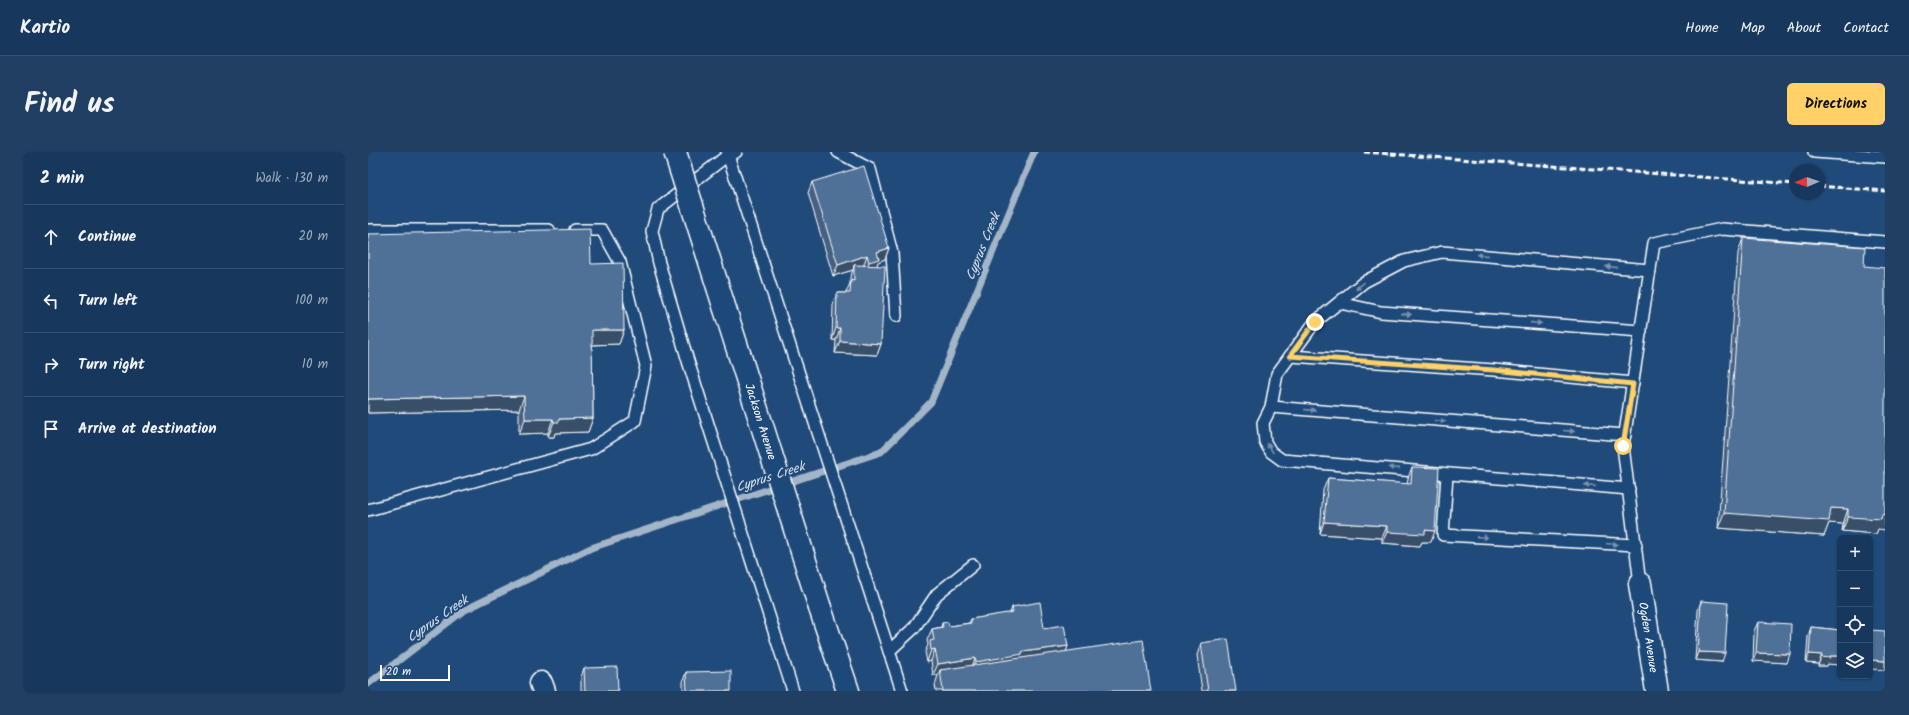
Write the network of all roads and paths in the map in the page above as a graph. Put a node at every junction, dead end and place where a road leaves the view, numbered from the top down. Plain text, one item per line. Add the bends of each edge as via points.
1 (675, 152) edge
2 (838, 152) edge
3 (1814, 152) edge
4 (731, 153) edge
5 (1885, 157) edge
6 (368, 230) edge
7 (1885, 242) edge
8 (1650, 270) junction
9 (1340, 303) junction
10 (896, 316) dead end
11 (1641, 331) junction
12 (1290, 356) junction
13 (1633, 384) junction
14 (1271, 407) junction
15 (1625, 435) junction
16 (1447, 475) junction
17 (1629, 489) junction
18 (368, 510) edge
19 (1636, 545) junction
20 (973, 565) dead end
21 (1640, 584) joint
22 (890, 651) junction
23 (793, 691) edge
24 (848, 691) edge
25 (902, 691) edge
26 (1657, 691) edge

1 - 24 main road, Jackson Avenue, bridge
2 - 10 lane via 870,170 892,253
3 - 5 lane
4 - 22 lane
4 - 23 lane via 658,209 652,231 659,263
6 - 18 lane via 602,230 620,262 646,366 634,421 591,449
7 - 8 lane via 1722,229 1654,243
8 -> 9 lane via 1442,252 1404,261 1364,282
8 - 11 lane
9 -> 11 lane via 1381,312
9 - 12 lane via 1315,322
11 - 13 lane
12 - 13 lane via 1494,370
12 - 14 lane via 1277,374
13 - 15 lane
14 -> 15 lane
16 -> 14 lane via 1434,471 1282,460 1271,452 1265,442 1263,423
15 - 17 lane via 1623,446
17 -> 16 lane
16 -> 19 lane via 1443,535
17 - 19 lane
19 - 21 lane
20 - 22 lane via 938,594 914,628
21 - 26 main road, Ogden Avenue
22 - 25 lane

